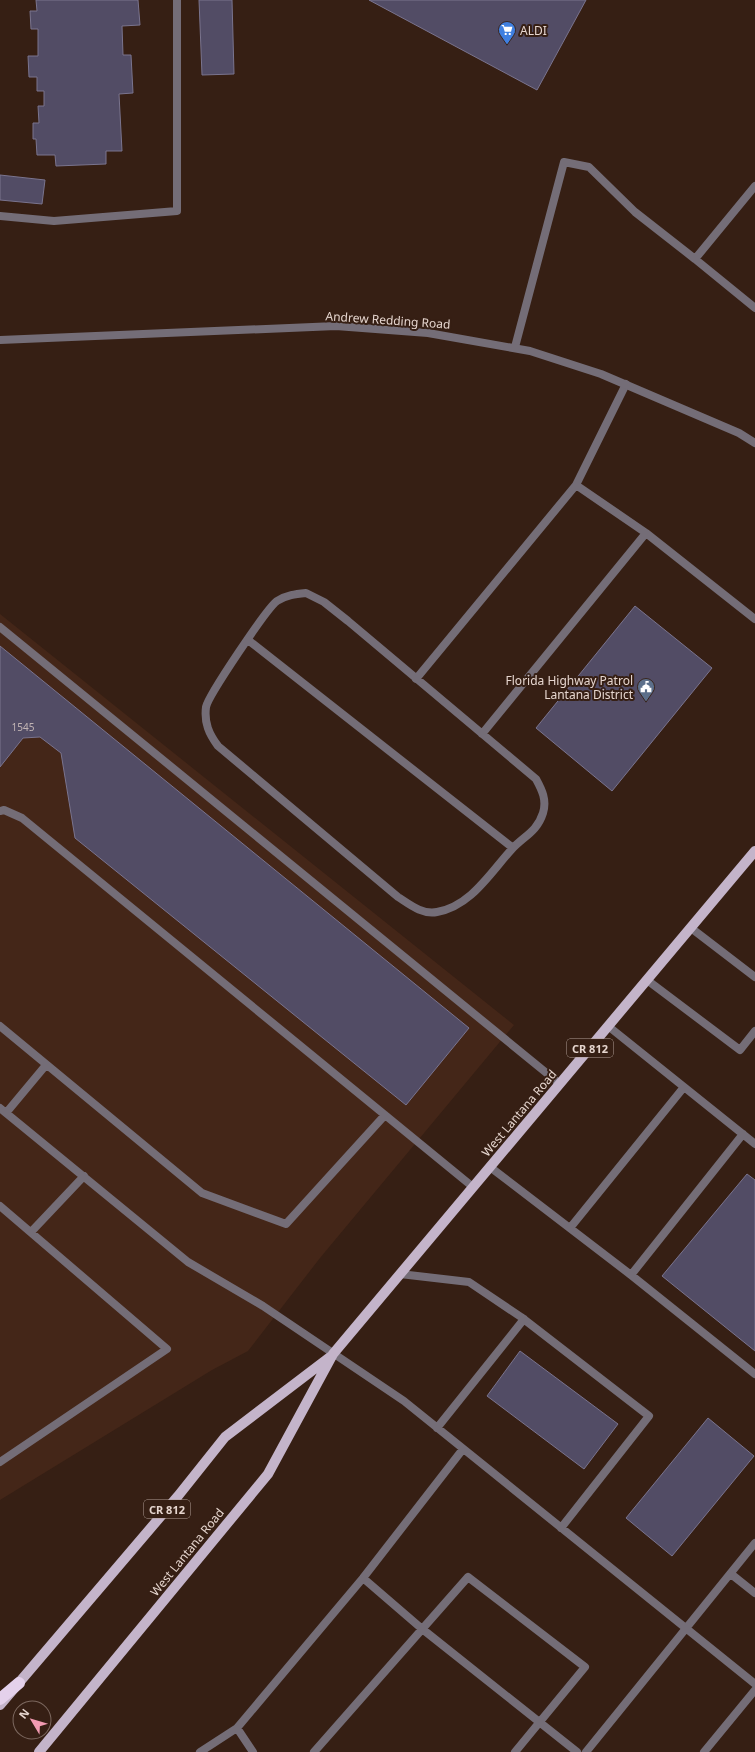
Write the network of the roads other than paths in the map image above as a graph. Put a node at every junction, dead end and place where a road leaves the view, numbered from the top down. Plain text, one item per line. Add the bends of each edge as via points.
1 (177, 0) edge
2 (755, 186) edge
3 (0, 216) edge
4 (695, 259) junction
5 (755, 308) edge
6 (0, 340) edge
7 (516, 347) junction
8 (626, 384) junction
9 (755, 443) edge
10 (576, 485) junction
11 (646, 533) junction
12 (755, 619) edge
13 (0, 627) edge
14 (248, 640) junction
15 (416, 679) junction
16 (482, 734) junction
17 (0, 811) edge
18 (513, 848) junction
19 (755, 851) edge
20 (691, 928) junction
21 (755, 977) edge
22 (647, 980) junction
23 (0, 1026) edge
24 (608, 1026) junction
25 (755, 1031) edge
26 (46, 1064) junction
27 (560, 1084) junction
28 (684, 1087) junction
29 (3, 1110) edge
30 (385, 1115) junction
31 (743, 1134) junction
32 (755, 1144) edge
33 (490, 1168) junction
34 (84, 1176) junction
35 (474, 1187) junction
36 (0, 1206) edge
37 (570, 1228) junction
38 (31, 1232) junction
39 (400, 1274) junction
40 (630, 1275) junction
41 (524, 1319) junction
42 (333, 1354) junction
43 (755, 1374) edge
44 (437, 1428) junction
45 (463, 1449) junction
46 (0, 1462) edge
47 (561, 1528) junction
48 (755, 1543) edge
49 (731, 1574) junction
50 (363, 1578) junction
51 (755, 1592) edge
52 (421, 1628) junction
53 (687, 1629) junction
54 (19, 1683) junction
55 (755, 1684) edge
56 (755, 1690) edge
57 (0, 1699) edge
58 (0, 1705) edge
59 (540, 1722) junction
60 (237, 1728) junction
61 (39, 1752) edge
62 (200, 1752) edge
63 (253, 1752) edge
64 (314, 1752) edge
65 (515, 1752) edge
66 (577, 1752) edge
67 (586, 1752) edge
68 (704, 1752) edge

1 - 3 street via 177,211 54,221
2 - 4 street
4 - 5 street
4 - 7 street via 635,212 589,167 564,162
6 - 7 street, Andrew Redding Road via 336,326 428,333
7 - 8 street, Andrew Redding Road
8 - 9 street, Andrew Redding Road
8 - 10 street
10 - 11 street
10 - 15 street
11 - 12 street
11 - 16 street
13 - 27 street
14 - 15 street via 276,601 289,595 306,593 330,607
14 - 18 street
14 - 18 street via 206,706 209,734 218,746 398,897 418,910 435,913 448,909 466,899 485,882
15 - 16 street
16 - 18 street via 536,779 544,794 544,812 534,831
17 - 30 street via 4,810 22,818
19 - 20 main road, West Lantana Road / CR 812
20 - 21 street
20 - 22 main road, West Lantana Road / CR 812
22 - 24 main road, West Lantana Road / CR 812
22 - 25 street via 740,1050
23 - 26 street
24 - 27 main road, West Lantana Road / CR 812
24 - 28 street
26 - 29 street
26 - 30 street via 202,1193 286,1224
27 - 33 main road, West Lantana Road / CR 812
28 - 31 street
28 - 37 street
29 - 34 street
30 - 35 street
31 - 32 street
31 - 40 street
33 - 35 main road, West Lantana Road / CR 812
33 - 37 street
34 - 38 street
34 - 42 street via 188,1262 263,1306
35 - 39 main road, West Lantana Road / CR 812
36 - 38 street
37 - 40 street
38 - 46 street via 167,1349
39 - 41 street via 470,1282
39 - 42 main road, West Lantana Road / CR 812
40 - 43 street
41 - 44 street
41 - 47 street via 649,1416
42 - 44 street via 404,1402
42 - 54 main road, West Lantana Road / CR 812 via 226,1437
42 - 61 main road, West Lantana Road / CR 812 via 268,1474
44 - 45 street
45 - 47 street
45 - 50 street
47 - 53 street
48 - 49 street
49 - 51 street
49 - 53 street
50 - 52 street
50 - 60 street
52 - 59 street
52 - 59 street via 468,1577 585,1667
52 - 64 street
53 - 55 street
53 - 67 street
54 - 57 highway
54 - 58 main road, West Lantana Road / CR 812
56 - 68 street
59 - 65 street
59 - 66 street
60 - 62 street
60 - 63 street

